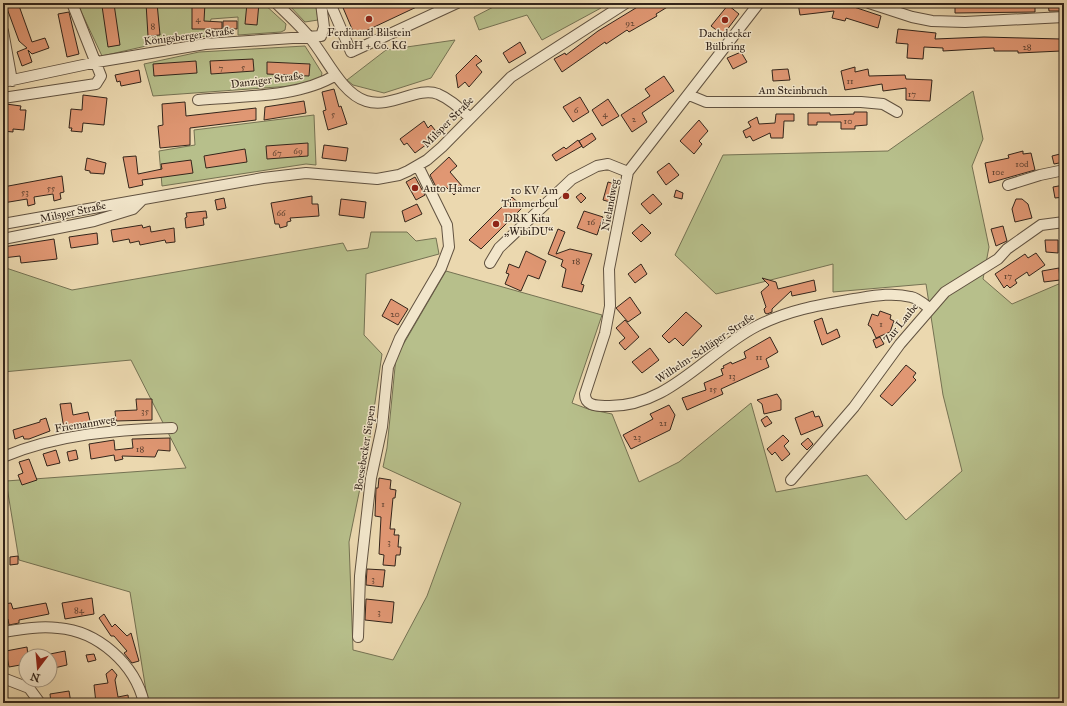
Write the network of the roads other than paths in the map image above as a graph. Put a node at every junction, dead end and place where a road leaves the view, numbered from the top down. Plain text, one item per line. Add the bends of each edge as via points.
1 (72, 3) edge
2 (276, 3) edge
3 (457, 3) edge
4 (626, 3) edge
5 (759, 3) edge
6 (869, 3) edge
7 (326, 6) edge
8 (1064, 17) edge
9 (3, 31) edge
10 (310, 37) junction
11 (97, 62) junction
12 (336, 75) junction
13 (8, 82) edge
14 (689, 95) junction
15 (3, 98) edge
16 (198, 100) dead end
17 (897, 112) dead end
18 (470, 118) junction
19 (418, 166) junction
20 (1064, 170) edge
21 (628, 172) junction
22 (1008, 184) dead end
23 (142, 200) junction
24 (1064, 222) edge
25 (3, 224) edge
26 (3, 239) edge
27 (490, 263) dead end
28 (929, 308) junction
29 (587, 402) joint
30 (172, 428) dead end
31 (3, 457) edge
32 (791, 480) dead end
33 (3, 632) edge
34 (358, 637) dead end
35 (3, 678) edge
36 (40, 703) edge
37 (144, 703) edge

1 - 11 street
2 - 10 street
3 - 7 street via 351,52
4 - 18 street, Milsper Straße via 517,73
5 - 14 street, Nielandweg
6 - 8 street via 932,21
7 - 10 street via 321,36
9 - 13 street
10 - 11 street, Königsberger Straße via 205,44
10 - 12 street
11 - 13 street, Königsberger Straße
11 - 15 street via 101,76 96,84
12 - 16 street, Danziger Straße via 325,82 299,90
12 - 18 street via 350,91 366,101 385,103 424,93 437,93
14 - 17 street, Am Steinbruch via 706,102 861,102 883,104
14 - 21 street, Nielandweg
18 - 19 street, Milsper Straße via 442,147
19 - 23 street, Milsper Straße via 399,175 377,179 306,173 263,178
19 - 34 street, Boesebecker Siepen via 447,225 449,247 443,264 400,338 388,367 383,421 371,478 360,576
20 - 22 street
21 - 27 street via 608,164 584,171 572,179 499,248
21 - 29 street, Nielandweg via 610,269 610,306 605,333 585,394
23 - 25 street, Milsper Straße
23 - 26 street, Milsper Straße via 133,209 94,222
24 - 28 street, Zur Laube via 1041,225 1007,249 998,259 945,292
28 - 29 street, Wilhelm-Schläper-Straße via 912,297 888,294 797,309 756,326 656,397 622,407 596,406
28 - 32 street, Zur Laube via 854,407
30 - 31 street, Friemannweg via 80,435 38,444
33 - 37 street via 47,627 72,630 89,636 112,652 126,667 136,682
35 - 36 street via 28,688

